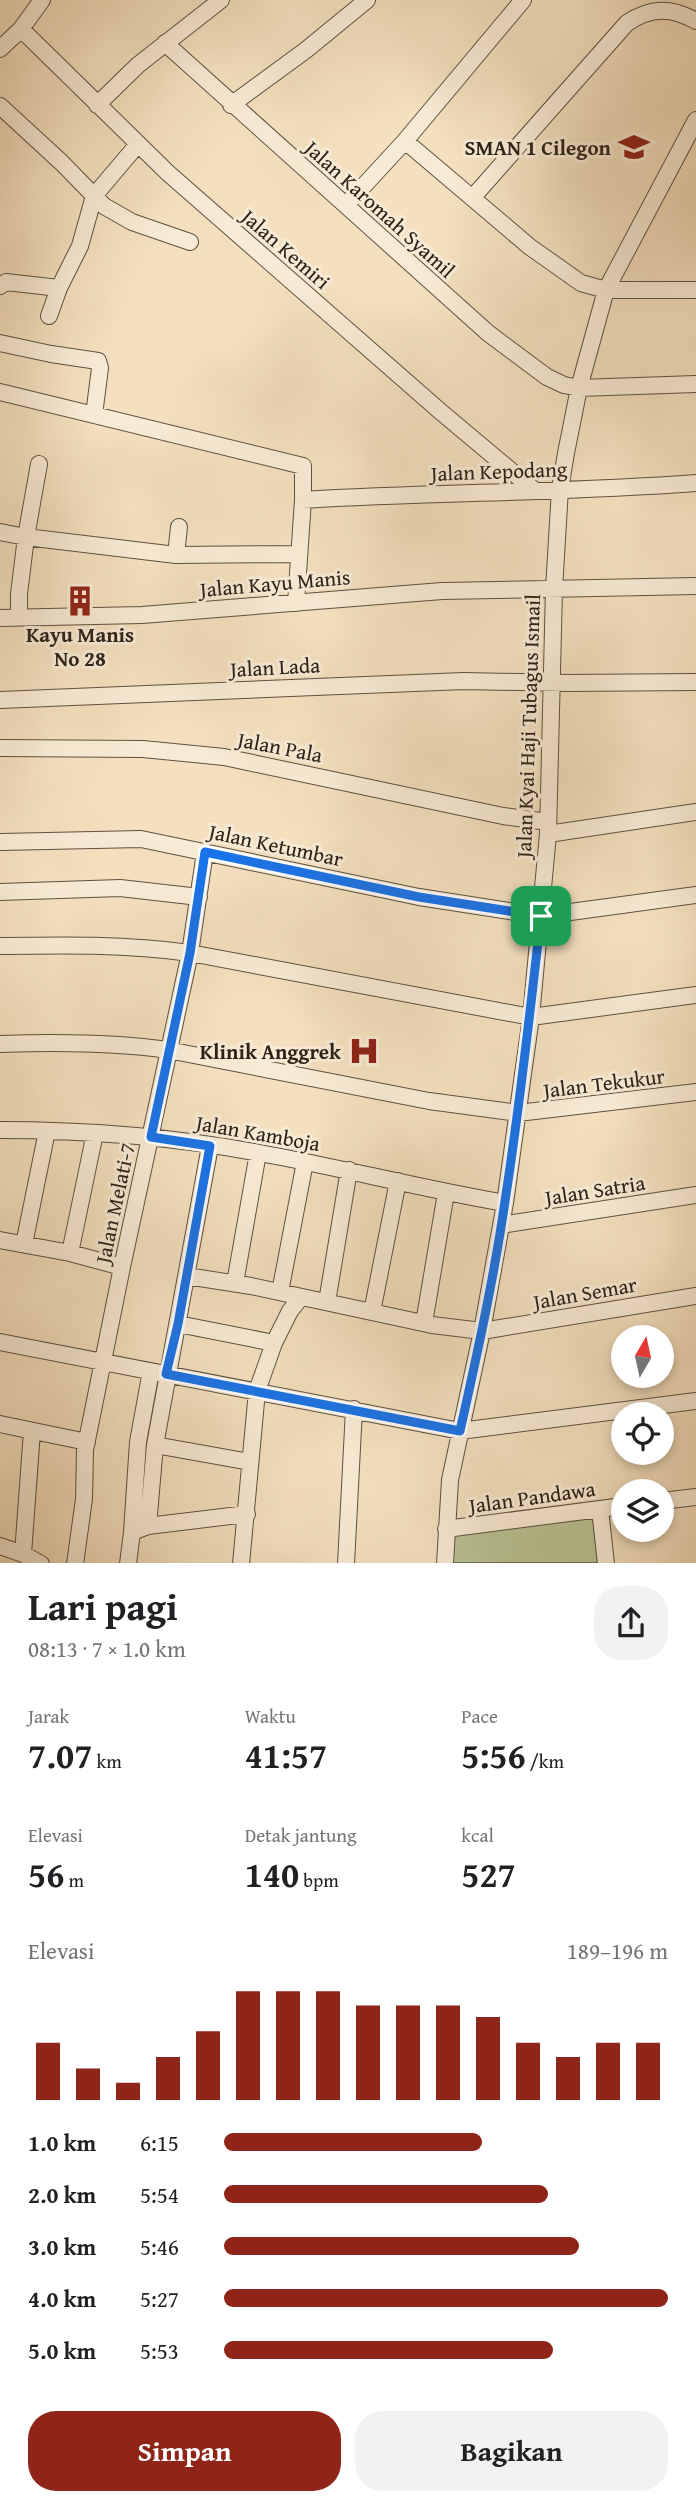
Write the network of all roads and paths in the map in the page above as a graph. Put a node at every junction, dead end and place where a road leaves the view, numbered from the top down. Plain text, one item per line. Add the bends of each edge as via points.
1 (42, 0) edge
2 (221, 0) edge
3 (367, 0) edge
4 (523, 0) edge
5 (696, 21) edge
6 (21, 29) junction
7 (164, 43) junction
8 (0, 49) edge
9 (97, 104) junction
10 (231, 105) junction
11 (0, 106) edge
12 (696, 120) edge
13 (405, 141) junction
14 (691, 141) edge
15 (138, 144) junction
16 (94, 196) junction
17 (473, 197) junction
18 (347, 204) junction
19 (190, 242) dead end
20 (0, 286) edge
21 (59, 288) junction
22 (606, 290) junction
23 (696, 290) edge
24 (50, 316) dead end
25 (0, 343) edge
26 (696, 384) edge
27 (579, 388) junction
28 (0, 392) edge
29 (94, 415) junction
30 (39, 464) dead end
31 (696, 483) edge
32 (560, 489) junction
33 (534, 490) junction
34 (303, 500) junction
35 (179, 527) dead end
36 (0, 532) edge
37 (26, 537) junction
38 (299, 554) junction
39 (176, 555) junction
40 (696, 586) edge
41 (554, 589) junction
42 (296, 603) junction
43 (0, 618) edge
44 (19, 618) junction
45 (696, 682) edge
46 (553, 683) junction
47 (0, 700) edge
48 (0, 748) edge
49 (696, 812) edge
50 (548, 828) junction
51 (0, 842) edge
52 (205, 852) junction
53 (0, 892) edge
54 (696, 895) edge
55 (199, 897) junction
56 (541, 916) junction
57 (0, 946) edge
58 (190, 953) junction
59 (696, 995) edge
60 (531, 1017) junction
61 (0, 1044) edge
62 (168, 1050) junction
63 (696, 1092) edge
64 (518, 1113) junction
65 (0, 1130) edge
66 (47, 1131) junction
67 (95, 1133) junction
68 (151, 1137) junction
69 (210, 1146) junction
70 (258, 1153) junction
71 (305, 1162) junction
72 (349, 1171) junction
73 (398, 1181) junction
74 (446, 1193) junction
75 (696, 1195) edge
76 (505, 1203) junction
77 (501, 1225) junction
78 (0, 1240) edge
79 (24, 1244) junction
80 (70, 1253) junction
81 (122, 1267) junction
82 (187, 1276) junction
83 (235, 1283) junction
84 (280, 1292) junction
85 (696, 1296) edge
86 (301, 1297) junction
87 (327, 1302) junction
88 (372, 1312) junction
89 (424, 1323) junction
90 (178, 1324) junction
91 (482, 1331) junction
92 (0, 1342) edge
93 (274, 1343) junction
94 (103, 1362) junction
95 (159, 1372) junction
96 (257, 1391) junction
97 (696, 1401) edge
98 (354, 1409) junction
99 (0, 1424) edge
100 (32, 1431) junction
101 (460, 1431) junction
102 (87, 1443) junction
103 (155, 1445) junction
104 (250, 1462) junction
105 (696, 1497) edge
106 (674, 1500) edge
107 (611, 1508) edge
108 (600, 1509) junction
109 (247, 1514) junction
110 (148, 1526) junction
111 (446, 1529) junction
112 (132, 1532) junction
113 (0, 1546) edge
114 (23, 1553) junction
115 (41, 1563) edge
116 (75, 1563) edge
117 (128, 1563) edge
118 (241, 1563) edge
119 (346, 1563) edge
120 (446, 1563) edge
121 (606, 1563) edge

1 - 6 street
2 - 7 street
3 - 10 street
4 - 13 street
5 - 17 street via 667,9 627,23
6 - 8 street
6 - 9 street, Jalan Kemiri
7 - 9 street
7 - 10 street, Jalan Karomah Syamil
9 - 15 street, Jalan Kemiri
10 - 18 street, Jalan Karomah Syamil
11 - 16 street
12 - 14 street, Jalan Kyai Haji Tubagus Ismail
13 - 17 street
13 - 18 street
14 - 22 street, Jalan Kyai Haji Tubagus Ismail
15 - 16 street
15 - 33 street, Jalan Kemiri
16 - 19 street via 132,222
16 - 21 street via 80,246
17 - 22 street via 567,274
18 - 27 street, Jalan Karomah Syamil via 488,333 547,377
20 - 21 street via 6,282
21 - 24 street
22 - 23 street
22 - 27 street, Jalan Kyai Haji Tubagus Ismail
25 - 29 street via 98,361
26 - 27 street
27 - 32 street, Jalan Kyai Haji Tubagus Ismail
28 - 29 street
29 - 34 street via 300,464
30 - 37 street
31 - 32 street, Jalan Kepodang
32 - 33 street, Jalan Kepodang
32 - 41 street, Jalan Kyai Haji Tubagus Ismail
33 - 34 street, Jalan Kepodang
34 - 38 street
35 - 39 street
36 - 37 street
37 - 39 street
37 - 44 street
38 - 39 street
38 - 42 street
40 - 41 street, Jalan Kayu Manis
41 - 42 street, Jalan Kayu Manis
41 - 46 street, Jalan Kyai Haji Tubagus Ismail
42 - 44 street, Jalan Kayu Manis via 142,615
43 - 44 street, Jalan Kayu Manis
45 - 46 street, Jalan Lada
46 - 47 street, Jalan Lada via 464,681
46 - 50 street, Jalan Kyai Haji Tubagus Ismail
48 - 50 street, Jalan Pala via 191,753 350,782
49 - 50 street, Jalan Pala
50 - 56 street, Jalan Kyai Haji Tubagus Ismail
51 - 52 street, Jalan Ketumbar via 124,838
52 - 55 street, Jalan Melati-7
52 - 56 street, Jalan Ketumbar via 419,897
53 - 55 street via 120,888
54 - 56 street, Jalan Ketumbar
55 - 58 street, Jalan Melati-7
56 - 60 street, Jalan Kyai Haji Tubagus Ismail
57 - 58 street via 111,945
58 - 60 street
58 - 62 street, Jalan Melati-7
59 - 60 street
60 - 64 street, Jalan Kyai Haji Tubagus Ismail
61 - 62 street, Jalan Tekukur via 90,1042
62 - 64 street, Jalan Tekukur via 429,1101
62 - 68 street, Jalan Melati-7
63 - 64 street, Jalan Tekukur
64 - 76 street, Jalan Kyai Haji Tubagus Ismail
65 - 66 street, Jalan Kamboja
66 - 67 street, Jalan Kamboja
66 - 79 street
67 - 68 street, Jalan Kamboja
67 - 80 street
68 - 69 street, Jalan Kamboja
68 - 81 street, Jalan Melati-7
69 - 70 street, Jalan Kamboja
69 - 82 street
70 - 71 street, Jalan Kamboja
70 - 83 street
71 - 72 street, Jalan Kamboja
71 - 84 street
72 - 73 street, Jalan Kamboja
72 - 87 street
73 - 74 street, Jalan Kamboja
73 - 88 street
74 - 76 street, Jalan Kamboja
74 - 89 street
75 - 77 street, Jalan Satria
76 - 77 street, Jalan Kyai Haji Tubagus Ismail
77 - 91 street, Jalan Kyai Haji Tubagus Ismail
78 - 79 street
79 - 80 street
80 - 81 street
81 - 94 street, Jalan Melati-7
82 - 83 street, Jalan Semar
82 - 90 street
83 - 84 street, Jalan Semar
84 - 86 street, Jalan Semar
85 - 91 street, Jalan Semar
86 - 87 street, Jalan Semar
86 - 93 street
87 - 88 street, Jalan Semar
88 - 89 street, Jalan Semar
89 - 91 street, Jalan Semar
90 - 93 street
90 - 95 street
91 - 101 street, Jalan Kyai Haji Tubagus Ismail
92 - 94 street
93 - 96 street
94 - 95 street
94 - 102 street, Jalan Melati-7
95 - 96 street
95 - 103 street
95 - 112 street via 136,1452
96 - 98 street
96 - 104 street
97 - 101 street
98 - 101 street
98 - 119 street
99 - 100 street
100 - 102 street
100 - 114 street
101 - 111 street, Jalan Kyai Haji Tubagus Ismail
102 - 116 street, Jalan Melati-7
103 - 104 street
103 - 110 street
104 - 109 street
105 - 106 street
107 - 108 street, Jalan Pandawa
108 - 111 street, Jalan Pandawa
108 - 121 street
109 - 110 street
109 - 118 street
110 - 112 street
111 - 120 street, Jalan Kyai Haji Tubagus Ismail
112 - 117 street
113 - 114 street
114 - 115 street

